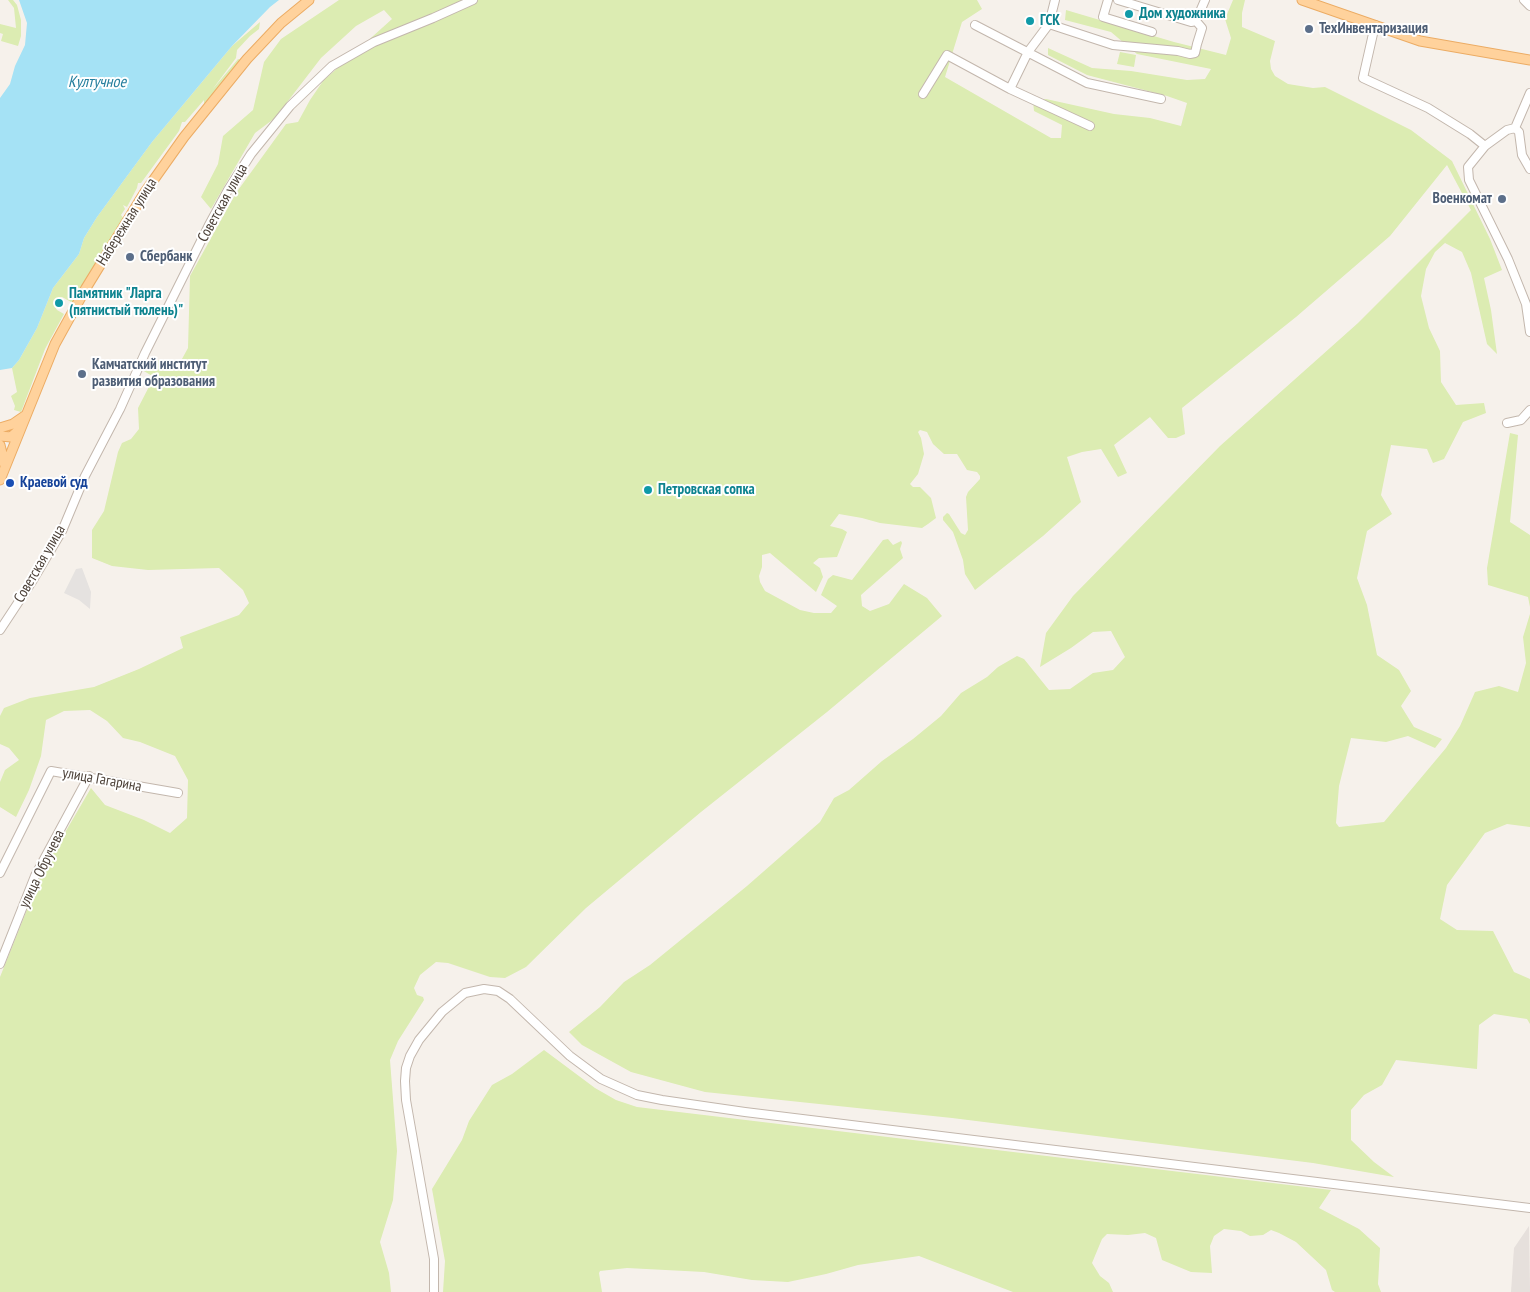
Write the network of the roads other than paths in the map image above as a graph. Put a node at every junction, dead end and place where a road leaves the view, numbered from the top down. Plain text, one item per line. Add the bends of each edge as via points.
1 (309, 0) edge
2 (473, 0) edge
3 (1054, 0) edge
4 (1108, 0) edge
5 (1118, 0) edge
6 (1205, 0) edge
7 (1302, 0) edge
8 (1524, 0) edge
9 (1530, 6) edge
10 (1196, 20) junction
11 (1049, 24) junction
12 (975, 25) dead end
13 (1375, 25) junction
14 (1152, 32) dead end
15 (1028, 52) junction
16 (1530, 60) edge
17 (1010, 89) junction
18 (1530, 93) edge
19 (923, 94) dead end
20 (1161, 98) dead end
21 (1090, 126) dead end
22 (1515, 128) junction
23 (1485, 146) junction
24 (1530, 169) edge
25 (1528, 303) edge
26 (1530, 332) edge
27 (1530, 410) edge
28 (26, 415) junction
29 (1506, 423) dead end
30 (0, 428) edge
31 (21, 428) junction
32 (0, 436) edge
33 (0, 445) edge
34 (5, 466) junction
35 (0, 480) edge
36 (0, 630) edge
37 (89, 776) junction
38 (178, 793) dead end
39 (0, 873) edge
40 (0, 964) edge
41 (1530, 1208) edge
42 (434, 1292) edge

1 - 28 main road, Набережная улица via 281,23 247,59 145,192 55,344
2 - 36 street, Советская улица via 374,42 332,66 290,106 251,154 209,225 84,476 62,531
3 - 11 street
4 - 14 street via 1103,17
5 - 10 street via 1191,22
6 - 10 street
7 - 13 main road
8 - 9 street
10 - 11 street via 1202,28 1195,53 1190,54 1113,45
11 - 15 street
12 - 15 street
13 - 16 main road via 1420,40
13 - 23 street via 1363,78 1428,108
15 - 17 street
15 - 20 street via 1087,83
17 - 19 street via 947,55
17 - 21 street
18 - 22 street
22 - 23 street
22 - 24 street via 1519,132 1522,156
23 - 25 street via 1468,167 1469,180
25 - 26 street
27 - 29 street via 1521,420
28 - 30 main road
28 - 31 main road, Набережная улица
31 - 32 main road via 11,437
31 - 34 main road, Набережная улица
33 - 34 main road
34 - 35 main road, Набережная улица
37 - 38 street, улица Гагарина
37 - 39 street, улица Гагарина via 51,771
37 - 40 street, улица Обручева via 35,876
41 - 42 street via 645,1097 593,1074 510,999 498,991 484,989 465,993 442,1012 419,1040 406,1068 406,1100 434,1258

